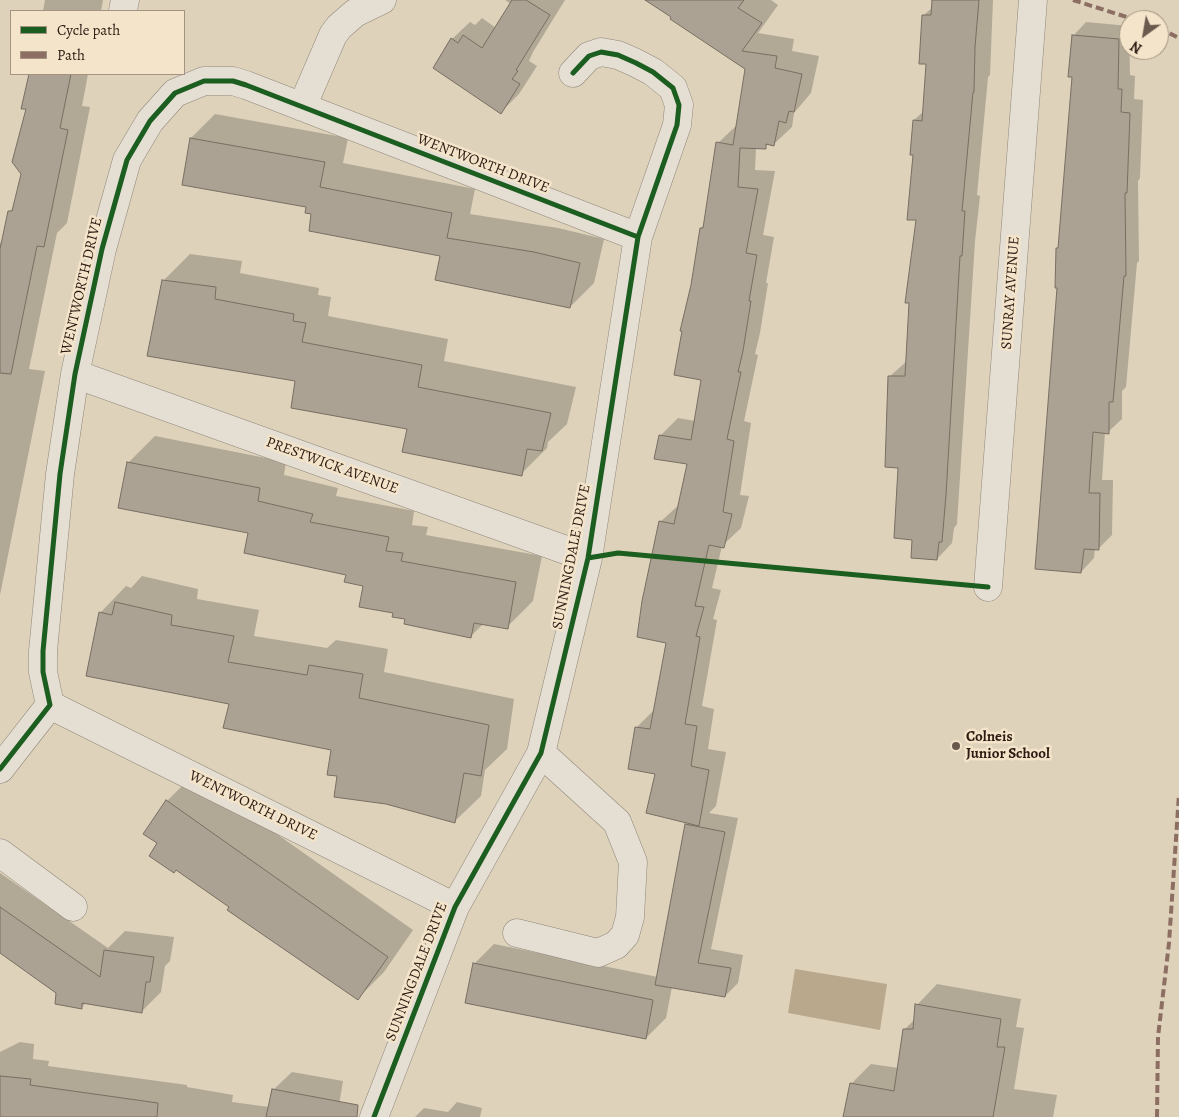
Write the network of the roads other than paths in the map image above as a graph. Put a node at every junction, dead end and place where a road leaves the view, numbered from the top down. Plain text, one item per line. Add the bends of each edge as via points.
1 (382, 0) edge
2 (1033, 0) edge
3 (351, 6) edge
4 (573, 73) dead end
5 (302, 107) junction
6 (638, 237) junction
7 (75, 374) junction
8 (588, 558) junction
9 (988, 587) dead end
10 (50, 705) junction
11 (541, 753) junction
12 (0, 768) edge
13 (0, 853) edge
14 (73, 907) dead end
15 (455, 907) junction
16 (517, 933) dead end
17 (374, 1117) edge

1 - 3 street
2 - 9 street, SUNRAY AVENUE
3 - 5 street via 333,35
4 - 6 street, SUNNINGDALE DRIVE via 589,56 602,52 618,55 659,76 677,96 677,125
5 - 6 street, WENTWORTH DRIVE
5 - 7 street, WENTWORTH DRIVE via 246,85 218,80 186,86 174,92 163,104 127,160 102,249
6 - 8 street, SUNNINGDALE DRIVE
7 - 8 street, PRESTWICK AVENUE
7 - 10 street, WENTWORTH DRIVE via 60,474 43,651 43,672
8 - 11 street, SUNNINGDALE DRIVE
10 - 12 street
10 - 15 street, WENTWORTH DRIVE
11 - 15 street, SUNNINGDALE DRIVE
11 - 16 street via 616,822 633,862 630,917 624,935 616,945 598,953
13 - 14 street
15 - 17 street, SUNNINGDALE DRIVE

